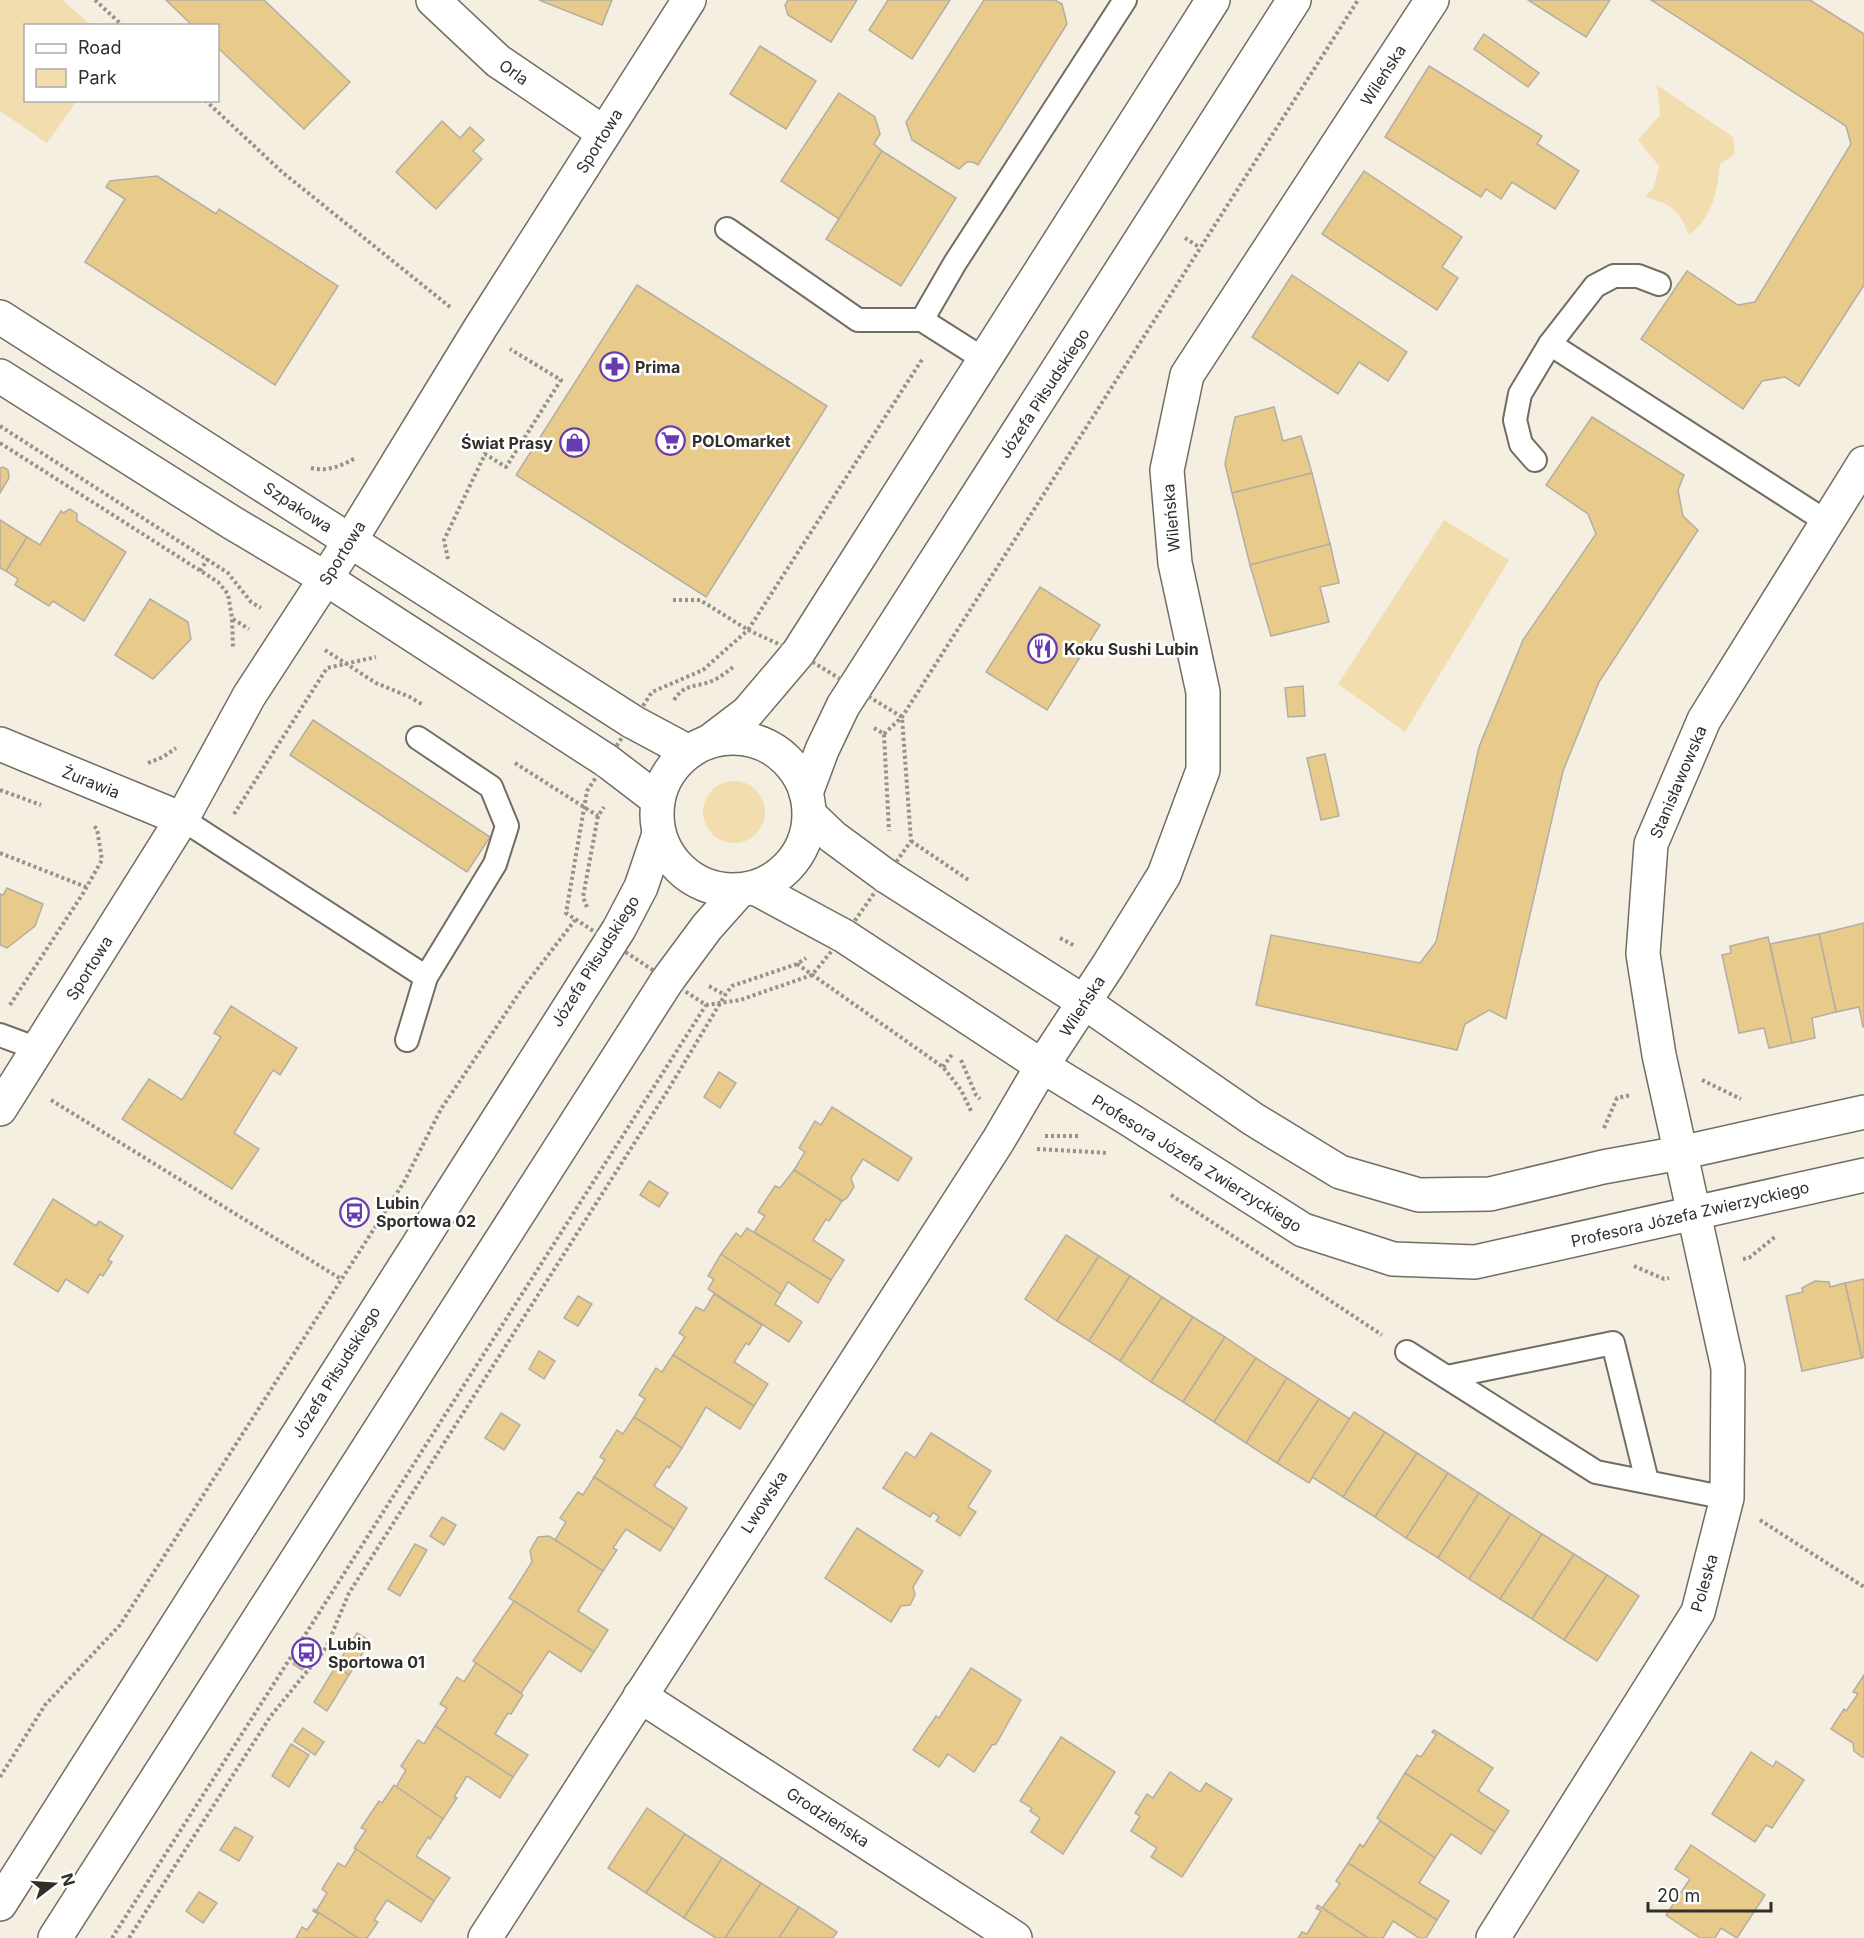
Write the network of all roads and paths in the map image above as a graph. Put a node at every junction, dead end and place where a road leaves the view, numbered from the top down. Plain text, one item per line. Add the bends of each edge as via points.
1 (95, 0) edge
2 (434, 0) edge
3 (689, 0) edge
4 (1125, 0) edge
5 (1213, 0) edge
6 (1294, 0) edge
7 (1358, 0) edge
8 (1432, 0) edge
9 (121, 24) edge
10 (604, 133) junction
11 (728, 229) dead end
12 (1659, 284) dead end
13 (0, 317) edge
14 (922, 320) junction
15 (1550, 344) junction
16 (985, 360) junction
17 (0, 376) edge
18 (0, 443) edge
19 (364, 453) dead end
20 (1535, 460) dead end
21 (1864, 463) edge
22 (303, 466) dead end
23 (1827, 522) junction
24 (350, 541) junction
25 (325, 578) junction
26 (234, 658) dead end
27 (736, 666) dead end
28 (843, 706) junction
29 (654, 733) junction
30 (884, 734) junction
31 (418, 738) dead end
32 (0, 744) edge
33 (178, 746) dead end
34 (699, 746) junction
35 (144, 764) dead end
36 (626, 775) junction
37 (95, 783) junction
38 (587, 791) dead end
39 (658, 800) junction
40 (808, 804) junction
41 (182, 819) junction
42 (659, 834) junction
43 (911, 841) dead end
44 (0, 853) edge
45 (868, 863) junction
46 (971, 882) dead end
47 (86, 887) junction
48 (747, 889) junction
49 (826, 926) junction
50 (619, 928) junction
51 (1050, 933) dead end
52 (797, 964) junction
53 (1109, 964) junction
54 (677, 966) junction
55 (818, 967) dead end
56 (828, 973) dead end
57 (426, 977) junction
58 (725, 995) junction
59 (1084, 1002) junction
60 (706, 1005) dead end
61 (6, 1011) dead end
62 (0, 1035) edge
63 (407, 1040) dead end
64 (945, 1045) dead end
65 (38, 1049) junction
66 (1042, 1066) junction
67 (18, 1080) junction
68 (1666, 1087) junction
69 (1744, 1101) dead end
70 (0, 1109) edge
71 (1864, 1112) edge
72 (1003, 1131) junction
73 (1602, 1134) dead end
74 (1108, 1153) dead end
75 (1680, 1153) junction
76 (1864, 1175) edge
77 (1168, 1192) dead end
78 (1694, 1212) junction
79 (341, 1280) junction
80 (1407, 1352) joint
81 (1448, 1377) junction
82 (1647, 1480) junction
83 (1727, 1498) junction
84 (1864, 1587) edge
85 (640, 1696) junction
86 (0, 1777) edge
87 (0, 1904) edge
88 (55, 1938) edge
89 (112, 1938) edge
90 (129, 1938) edge
91 (485, 1938) edge
92 (1015, 1938) edge
93 (1493, 1938) edge

1 - 9 path
2 - 10 street, Orla via 498,61
3 - 10 street, Sportowa
4 - 14 lane
5 - 16 street
6 - 28 street, Józefa Piłsudskiego
7 - 30 path via 902,717
8 - 53 street, Wileńska via 1187,375 1167,470 1175,563 1203,692 1203,770 1164,875
10 - 24 street, Sportowa
11 - 14 lane via 858,320
12 - 15 lane via 1638,276 1614,276 1595,286
13 - 24 street, Szpakowa
14 - 16 lane
15 - 20 lane via 1520,394 1515,420 1521,444
15 - 23 lane
16 - 34 street via 798,652 748,712
17 - 25 street
18 - 26 path via 218,582 228,594
19 - 22 path via 342,466
21 - 23 street, Stanisławowska
23 - 68 street, Stanisławowska via 1704,720 1651,844 1643,954
24 - 25 street, Sportowa
24 - 29 street, Szpakowa
25 - 36 street
25 - 41 street, Sportowa via 249,696
27 - 29 path via 714,680 680,691
28 - 30 path
28 - 40 street, Józefa Piłsudskiego via 822,750
29 - 34 street, Szpakowa
30 - 45 path via 890,830
31 - 57 lane via 491,787 507,826 495,864
32 - 37 street, Żurawia
33 - 35 path
34 - 39 street via 674,765
34 - 40 street via 734,738 758,742 779,753 796,771
36 - 39 street
36 - 50 path via 598,816 583,897 587,907
37 - 41 street, Żurawia
37 - 47 path via 82,817 97,829 102,860
38 - 79 path via 566,913 575,920 522,989 441,1109 404,1182
39 - 42 street
40 - 45 street via 833,837
40 - 48 street via 806,839 794,861 777,877
41 - 57 lane
41 - 65 street, Sportowa
42 - 48 street via 670,858 689,877 713,888
42 - 50 street, Józefa Piłsudskiego via 641,887
43 - 46 path
44 - 47 path
45 - 59 street
47 - 61 path
48 - 49 street, Profesora Józefa Zwierzyckiego
48 - 54 street via 707,927
49 - 52 path via 806,958
49 - 66 street, Profesora Józefa Zwierzyckiego
50 - 87 street, Józefa Piłsudskiego
51 - 53 path
52 - 58 path via 732,986
52 - 72 path via 943,1067 982,1128
53 - 59 street, Wileńska
54 - 58 path
54 - 88 street
55 - 56 path
57 - 63 lane
58 - 90 path via 349,1593 326,1648 270,1717
59 - 66 street, Wileńska
59 - 75 street via 1253,1119 1340,1173 1419,1195 1490,1194
60 - 89 path
62 - 65 lane
64 - 72 path via 955,1051 976,1095
65 - 67 street, Sportowa
66 - 72 street, Lwowska
66 - 78 street, Profesora Józefa Zwierzyckiego via 1303,1230 1393,1259 1475,1262
67 - 70 street, Sportowa
67 - 79 path
68 - 69 path via 1701,1079
68 - 73 path via 1617,1098
68 - 75 street, Stanisławowska
71 - 75 street
72 - 74 path via 1014,1147
72 - 85 street, Lwowska
75 - 78 street, Stanisławowska
76 - 78 street, Profesora Józefa Zwierzyckiego
77 - 80 path
78 - 83 street, Poleska via 1728,1368
79 - 86 path via 120,1625 45,1705
80 - 81 lane
81 - 82 lane via 1596,1472
81 - 82 lane via 1613,1343
82 - 83 lane
83 - 84 path
83 - 93 street, Poleska via 1698,1612
85 - 91 street, Lwowska
85 - 92 street, Grodzieńska

